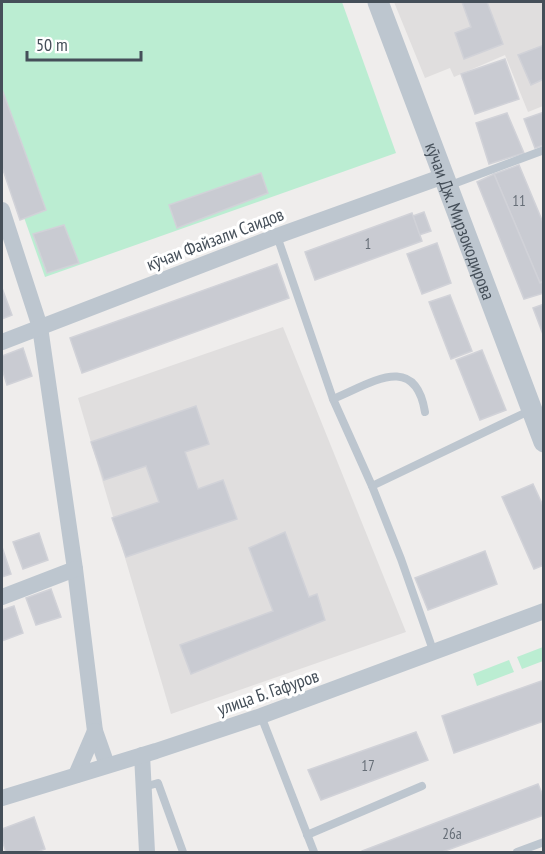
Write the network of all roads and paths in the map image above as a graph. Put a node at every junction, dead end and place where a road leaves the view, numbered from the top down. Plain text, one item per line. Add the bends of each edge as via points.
1 (378, 2) edge
2 (543, 150) edge
3 (446, 181) junction
4 (2, 210) edge
5 (277, 236) junction
6 (40, 327) junction
7 (2, 342) edge
8 (333, 399) junction
9 (532, 410) junction
10 (425, 412) dead end
11 (543, 442) edge
12 (372, 486) junction
13 (75, 569) junction
14 (2, 597) edge
15 (543, 611) edge
16 (434, 652) junction
17 (261, 716) junction
18 (95, 731) junction
19 (142, 755) junction
20 (107, 765) junction
21 (76, 776) junction
22 (422, 786) dead end
23 (144, 787) junction
24 (2, 798) edge
25 (307, 835) junction
26 (543, 842) edge
27 (147, 852) edge
28 (183, 852) edge
29 (314, 852) edge
30 (517, 852) edge

1 - 3 street, кӯчаи Дж. Мирзокодирова
2 - 3 lane
3 - 5 street, кӯчаи Файзали Саидов
3 - 9 street, кӯчаи Дж. Мирзокодирова
4 - 6 street
5 - 6 street, кӯчаи Файзали Саидов
5 - 8 lane
6 - 7 street, кӯчаи Файзали Саидов
6 - 13 street
8 - 10 lane via 398,375 411,379 422,395
8 - 12 lane
9 - 11 street, кӯчаи Дж. Мирзокодирова
9 - 12 lane
12 - 16 lane
13 - 14 street
13 - 18 street
15 - 16 street, улица Б. Гафуров
16 - 17 street, улица Б. Гафуров
17 - 19 street, улица Б. Гафуров
17 - 25 lane
18 - 20 street
18 - 21 street
19 - 20 street, улица Б. Гафуров
19 - 23 street
20 - 21 street, улица Б. Гафуров
21 - 24 street, улица Б. Гафуров
22 - 25 lane
23 - 27 street
23 - 28 lane via 158,783
25 - 29 lane
26 - 30 lane

